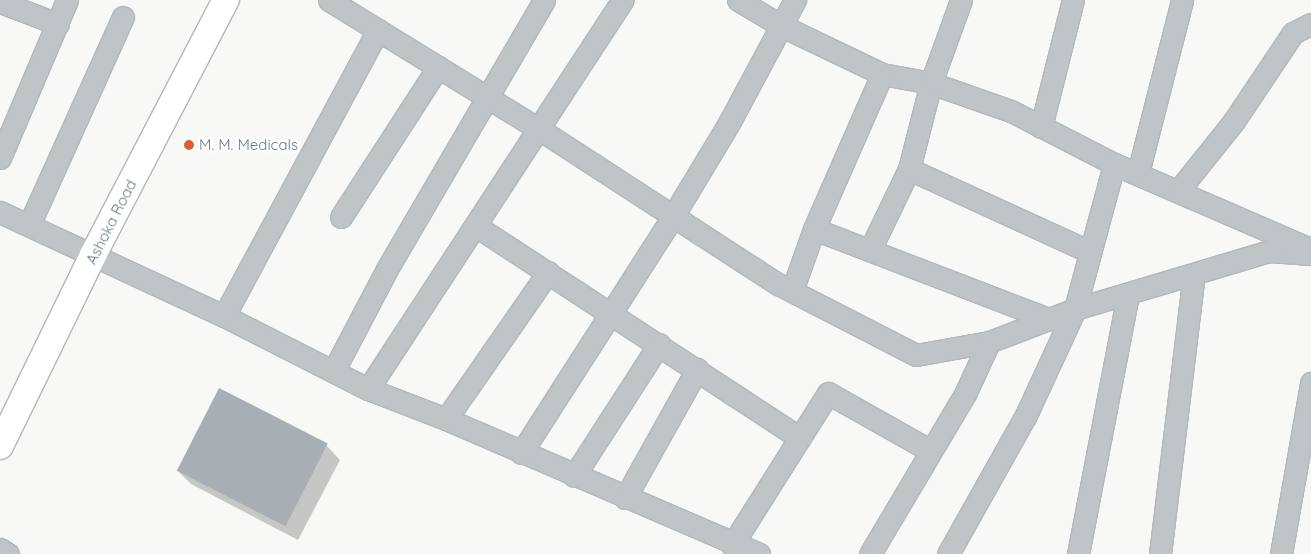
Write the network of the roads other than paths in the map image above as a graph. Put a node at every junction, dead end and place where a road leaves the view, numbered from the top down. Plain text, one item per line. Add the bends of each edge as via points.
1 (67, 0) edge
2 (226, 0) edge
3 (329, 0) edge
4 (544, 0) edge
5 (623, 0) edge
6 (738, 0) edge
7 (795, 0) edge
8 (961, 0) edge
9 (1182, 0) edge
10 (1071, 1) edge
11 (0, 2) edge
12 (123, 17) dead end
13 (58, 24) junction
14 (1311, 24) edge
15 (782, 26) junction
16 (378, 30) junction
17 (438, 67) junction
18 (882, 74) junction
19 (931, 83) junction
20 (489, 98) junction
21 (1041, 127) junction
22 (539, 129) junction
23 (0, 158) edge
24 (1114, 164) junction
25 (909, 169) junction
26 (1138, 173) junction
27 (1178, 191) junction
28 (0, 212) edge
29 (674, 216) junction
30 (341, 217) dead end
31 (29, 225) junction
32 (476, 226) junction
33 (814, 229) junction
34 (870, 250) junction
35 (1311, 250) edge
36 (1090, 252) junction
37 (1311, 254) edge
38 (93, 255) junction
39 (548, 272) junction
40 (1194, 274) junction
41 (792, 291) junction
42 (1128, 294) junction
43 (1075, 309) junction
44 (610, 311) junction
45 (224, 316) junction
46 (1049, 319) junction
47 (990, 342) junction
48 (659, 344) junction
49 (697, 369) junction
50 (334, 370) junction
51 (1311, 383) edge
52 (368, 389) junction
53 (446, 419) junction
54 (800, 437) junction
55 (0, 446) edge
56 (931, 451) junction
57 (521, 453) junction
58 (1304, 469) edge
59 (574, 476) junction
60 (625, 498) junction
61 (732, 545) junction
62 (0, 549) edge
63 (8, 554) edge
64 (759, 554) edge
65 (870, 554) edge
66 (948, 554) edge
67 (1078, 554) edge
68 (1160, 554) edge
69 (1281, 554) edge

1 - 13 street
2 - 38 main road, Ashoka Road
3 - 16 street
4 - 20 street
5 - 22 street
6 - 15 street
7 - 15 street
8 - 19 street
9 - 26 street
10 - 21 street
11 - 13 street
12 - 31 street
13 - 23 street
14 - 27 street via 1293,33 1234,121
15 - 18 street
15 - 29 street via 730,123
16 - 17 street
16 - 45 street
17 - 20 street
17 - 30 street
18 - 19 street
18 - 33 street
19 - 21 street via 1010,111
19 - 25 street
20 - 22 street
20 - 50 street via 387,269
21 - 24 street
22 - 29 street
22 - 32 street
24 - 26 street
24 - 36 street
25 - 34 street
25 - 36 street
26 - 27 street
27 - 35 street
28 - 31 street
29 - 41 street
29 - 44 street
31 - 38 street
32 - 39 street
32 - 52 street
33 - 34 street
33 - 41 street
34 - 46 street
36 - 43 street
37 - 40 street via 1269,251
38 - 45 street
38 - 55 main road, Ashoka Road
39 - 44 street
39 - 53 street
40 - 42 street
40 - 68 street
41 - 47 street via 916,355
42 - 43 street
42 - 67 street
43 - 46 street
43 - 66 street via 1026,415
44 - 48 street
44 - 57 street
45 - 50 street
46 - 47 street
47 - 56 street via 966,392
48 - 49 street
48 - 59 street
49 - 54 street
49 - 60 street
50 - 52 street
51 - 58 street
52 - 53 street
53 - 57 street
54 - 56 street via 828,393
54 - 61 street
56 - 65 street
57 - 59 street
58 - 69 street
59 - 60 street
60 - 61 street
61 - 64 street
62 - 63 street

